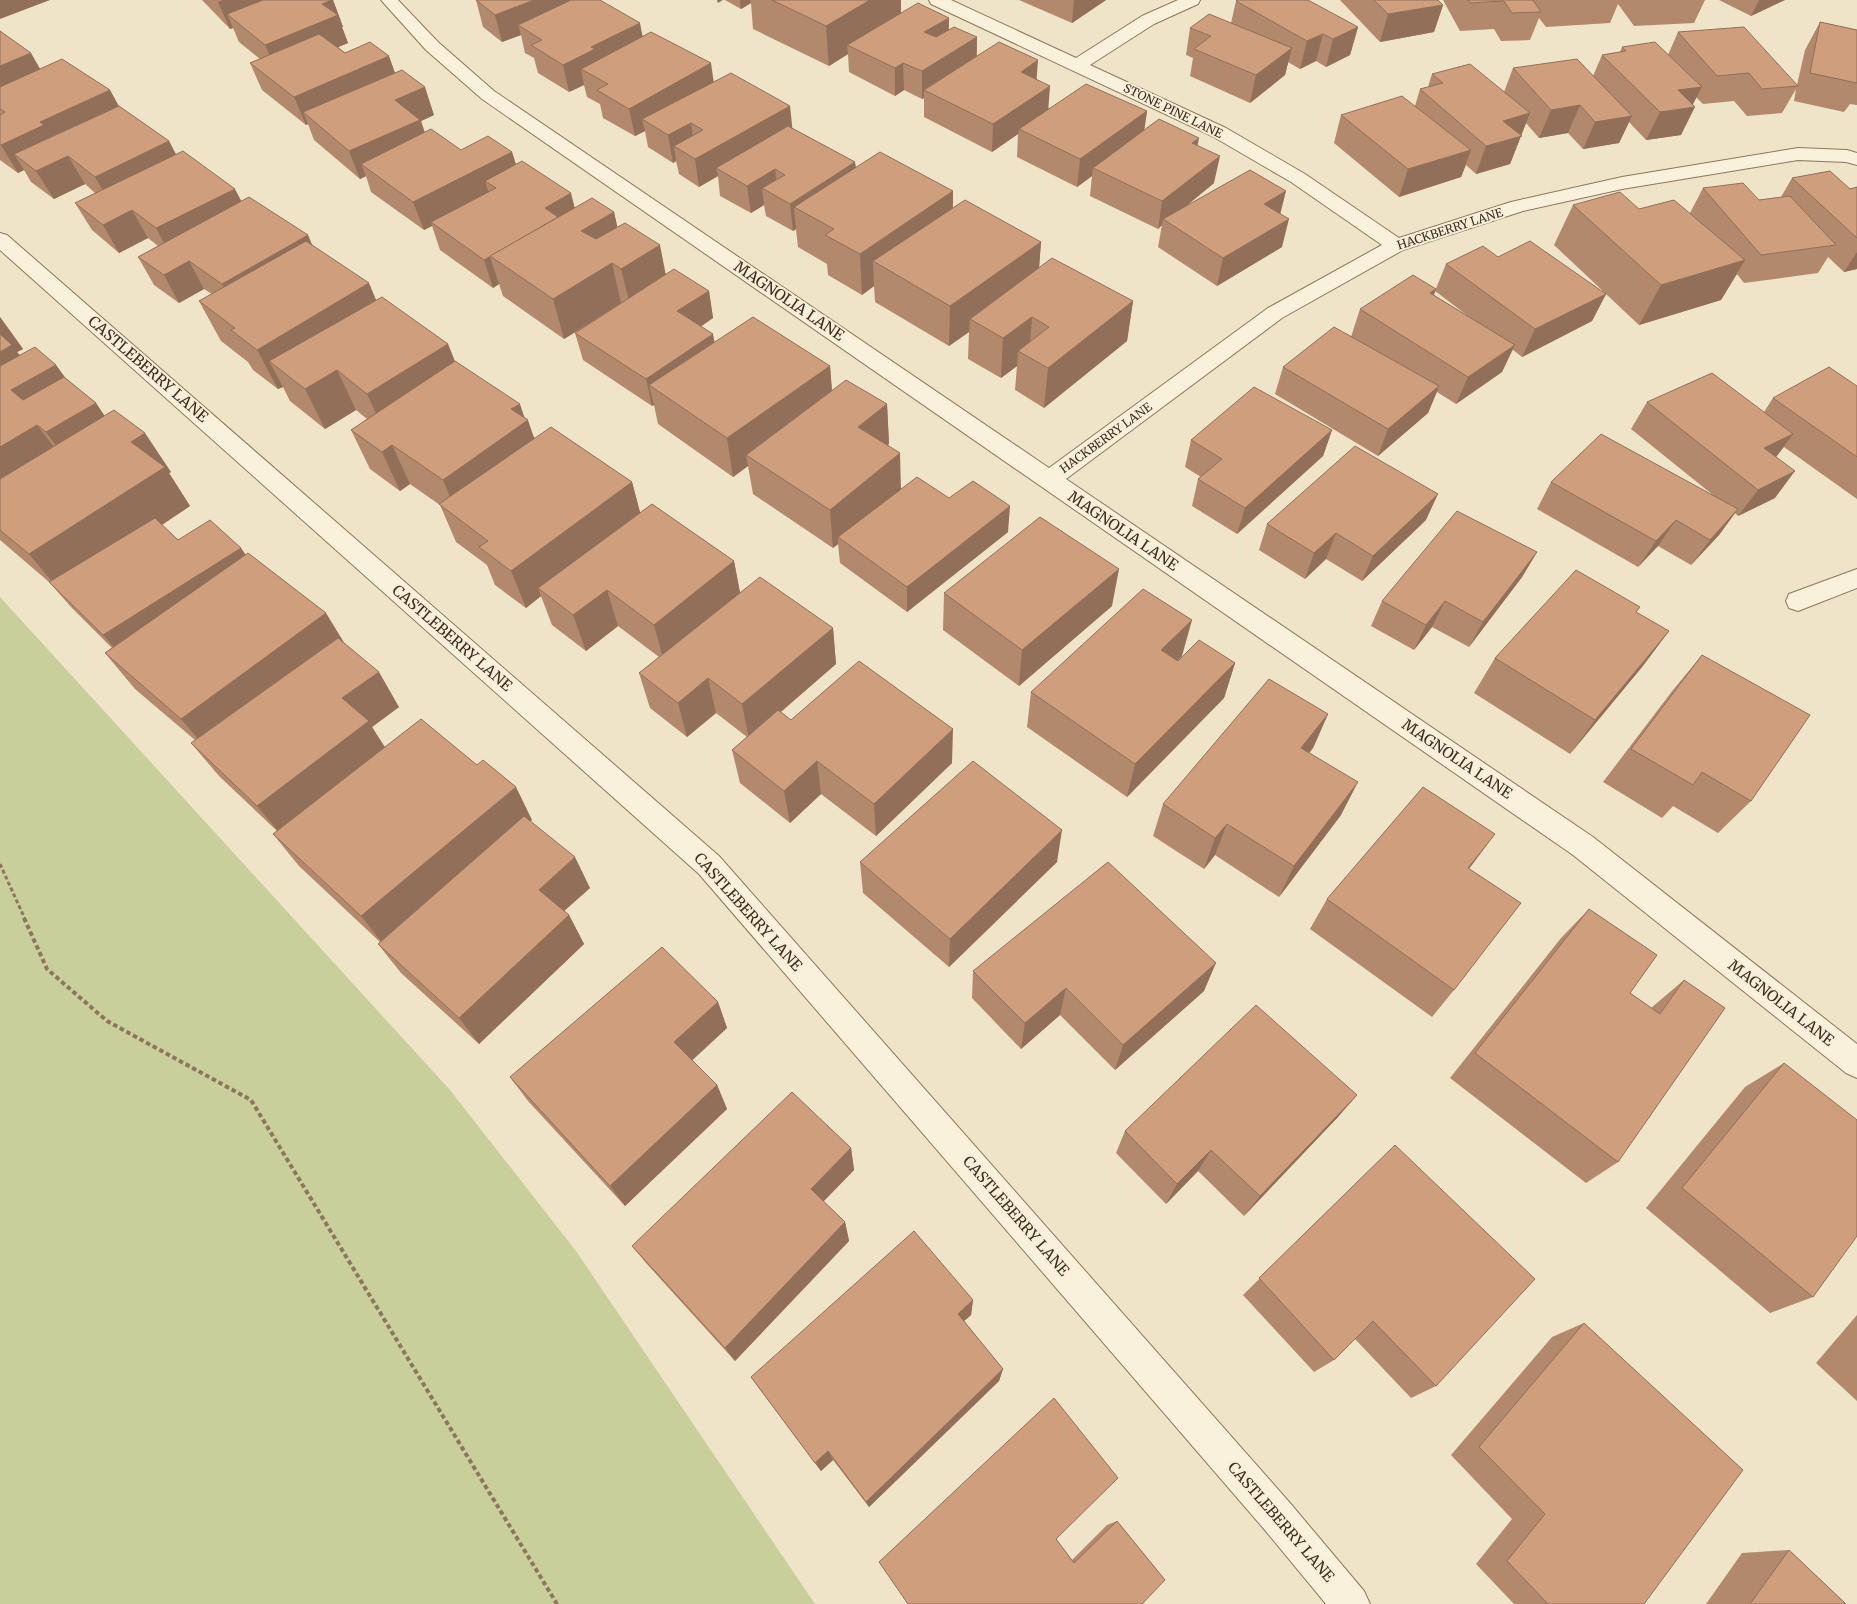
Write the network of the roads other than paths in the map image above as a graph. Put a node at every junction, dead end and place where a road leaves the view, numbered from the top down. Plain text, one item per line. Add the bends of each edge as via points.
1 (389, 0) edge
2 (937, 0) edge
3 (1192, 0) edge
4 (1078, 65) junction
5 (1857, 160) edge
6 (0, 239) edge
7 (1396, 246) junction
8 (1049, 480) junction
9 (1857, 578) edge
10 (1798, 601) dead end
11 (1857, 1063) edge
12 (1351, 1604) edge

1 - 8 street, MAGNOLIA LANE via 432,46 488,95
2 - 4 street, STONE PINE LANE
3 - 4 street via 1148,20
4 - 7 street, STONE PINE LANE via 1219,132 1298,178
5 - 7 street, HACKBERRY LANE via 1847,156 1798,154 1622,183 1518,206
6 - 12 street, CASTLEBERRY LANE via 709,865
7 - 8 street, HACKBERRY LANE via 1275,313
8 - 11 street, MAGNOLIA LANE via 1583,846
9 - 10 street

